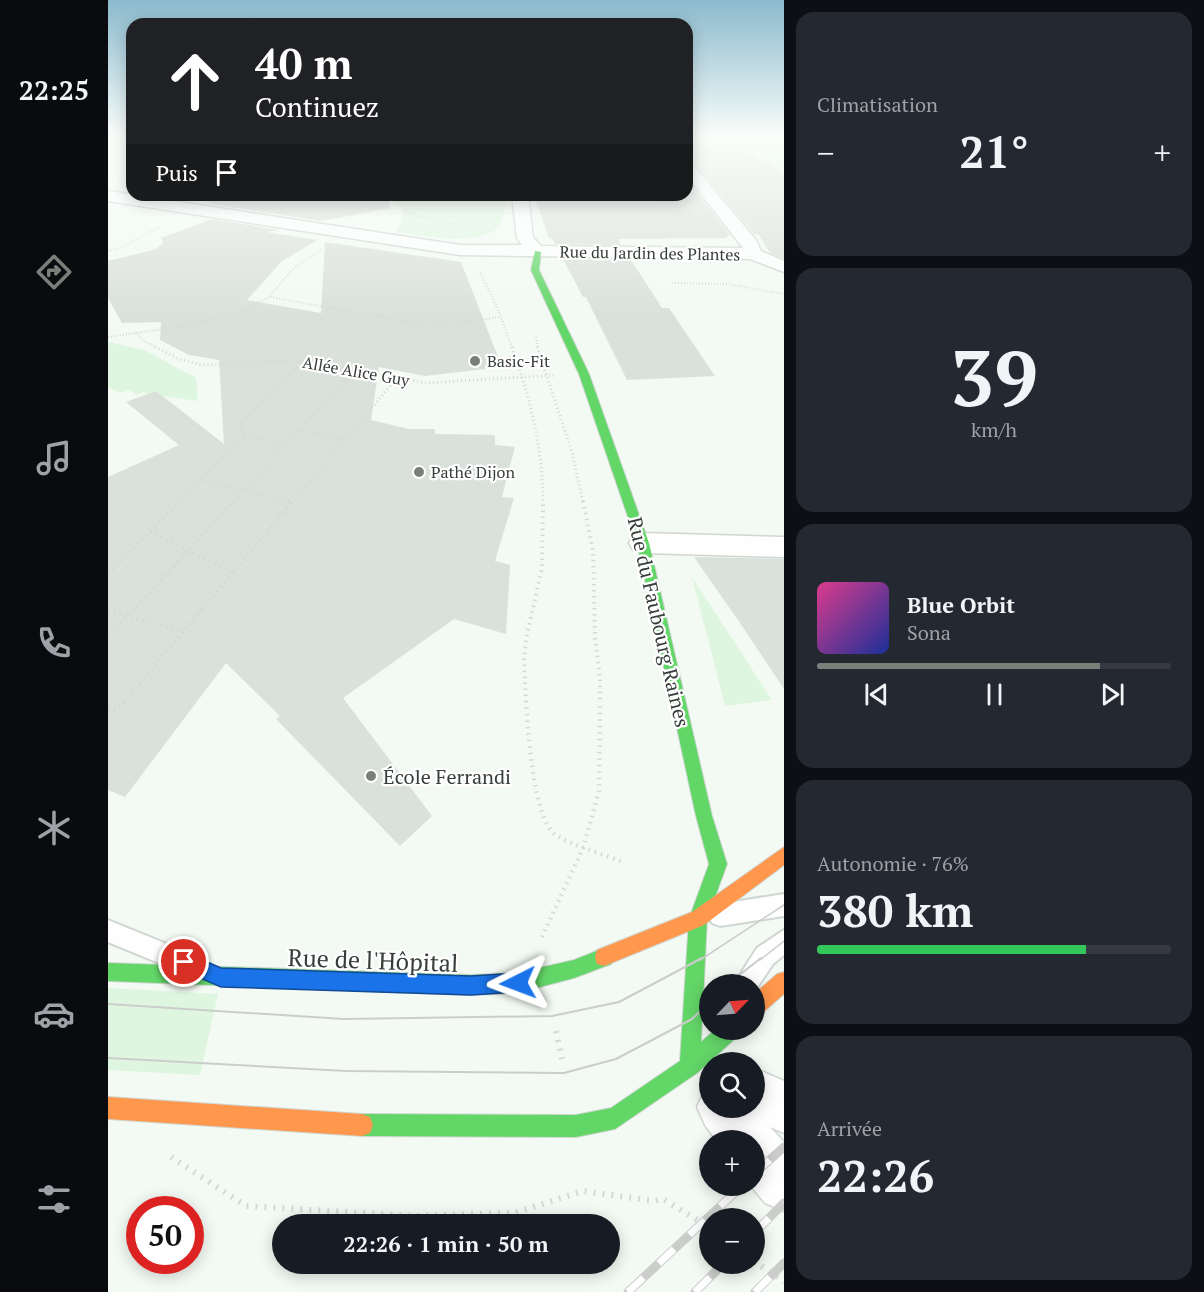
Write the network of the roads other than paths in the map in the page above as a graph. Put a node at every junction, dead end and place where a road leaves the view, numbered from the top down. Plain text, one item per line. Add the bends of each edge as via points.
1 (110, 196) edge
2 (710, 196) edge
3 (126, 199) edge
4 (140, 201) edge
5 (521, 201) edge
6 (772, 244) dead end
7 (751, 249) junction
8 (537, 252) junction
9 (784, 267) edge
10 (643, 543) junction
11 (784, 547) edge
12 (784, 855) edge
13 (784, 905) edge
14 (698, 919) junction
15 (108, 931) edge
16 (784, 941) edge
17 (108, 972) edge
18 (753, 974) edge
19 (221, 977) junction
20 (784, 981) edge
21 (765, 997) edge
22 (705, 1052) edge
23 (699, 1069) edge
24 (765, 1098) edge
25 (784, 1107) edge
26 (108, 1108) edge
27 (732, 1118) edge
28 (741, 1130) edge
29 (765, 1161) edge
30 (784, 1184) edge

1 - 3 street, Rue du Jardin des Plantes
2 - 7 street
4 - 8 street, Rue du Jardin des Plantes via 460,250
5 - 8 street, Rue du Faubourg Raines via 525,238
6 - 7 street, Rue du Jardin des Plantes
7 - 8 street, Rue du Jardin des Plantes
7 - 9 street
8 - 10 street, Rue du Faubourg Raines via 535,270 584,374
10 - 11 street
10 - 14 street, Rue du Faubourg Raines via 718,864
12 - 14 street, Rue de l'Hôpital
13 - 14 lane
14 - 19 street, Rue de l'Hôpital via 574,969 518,983 471,986
14 - 22 street, Rue du Faubourg Raines
15 - 19 lane
16 - 18 lane via 765,956
17 - 19 street, Rue de l'Hôpital
20 - 21 street
23 - 26 street via 615,1118 576,1126 350,1125
24 - 25 street
27 - 28 street
29 - 30 street

